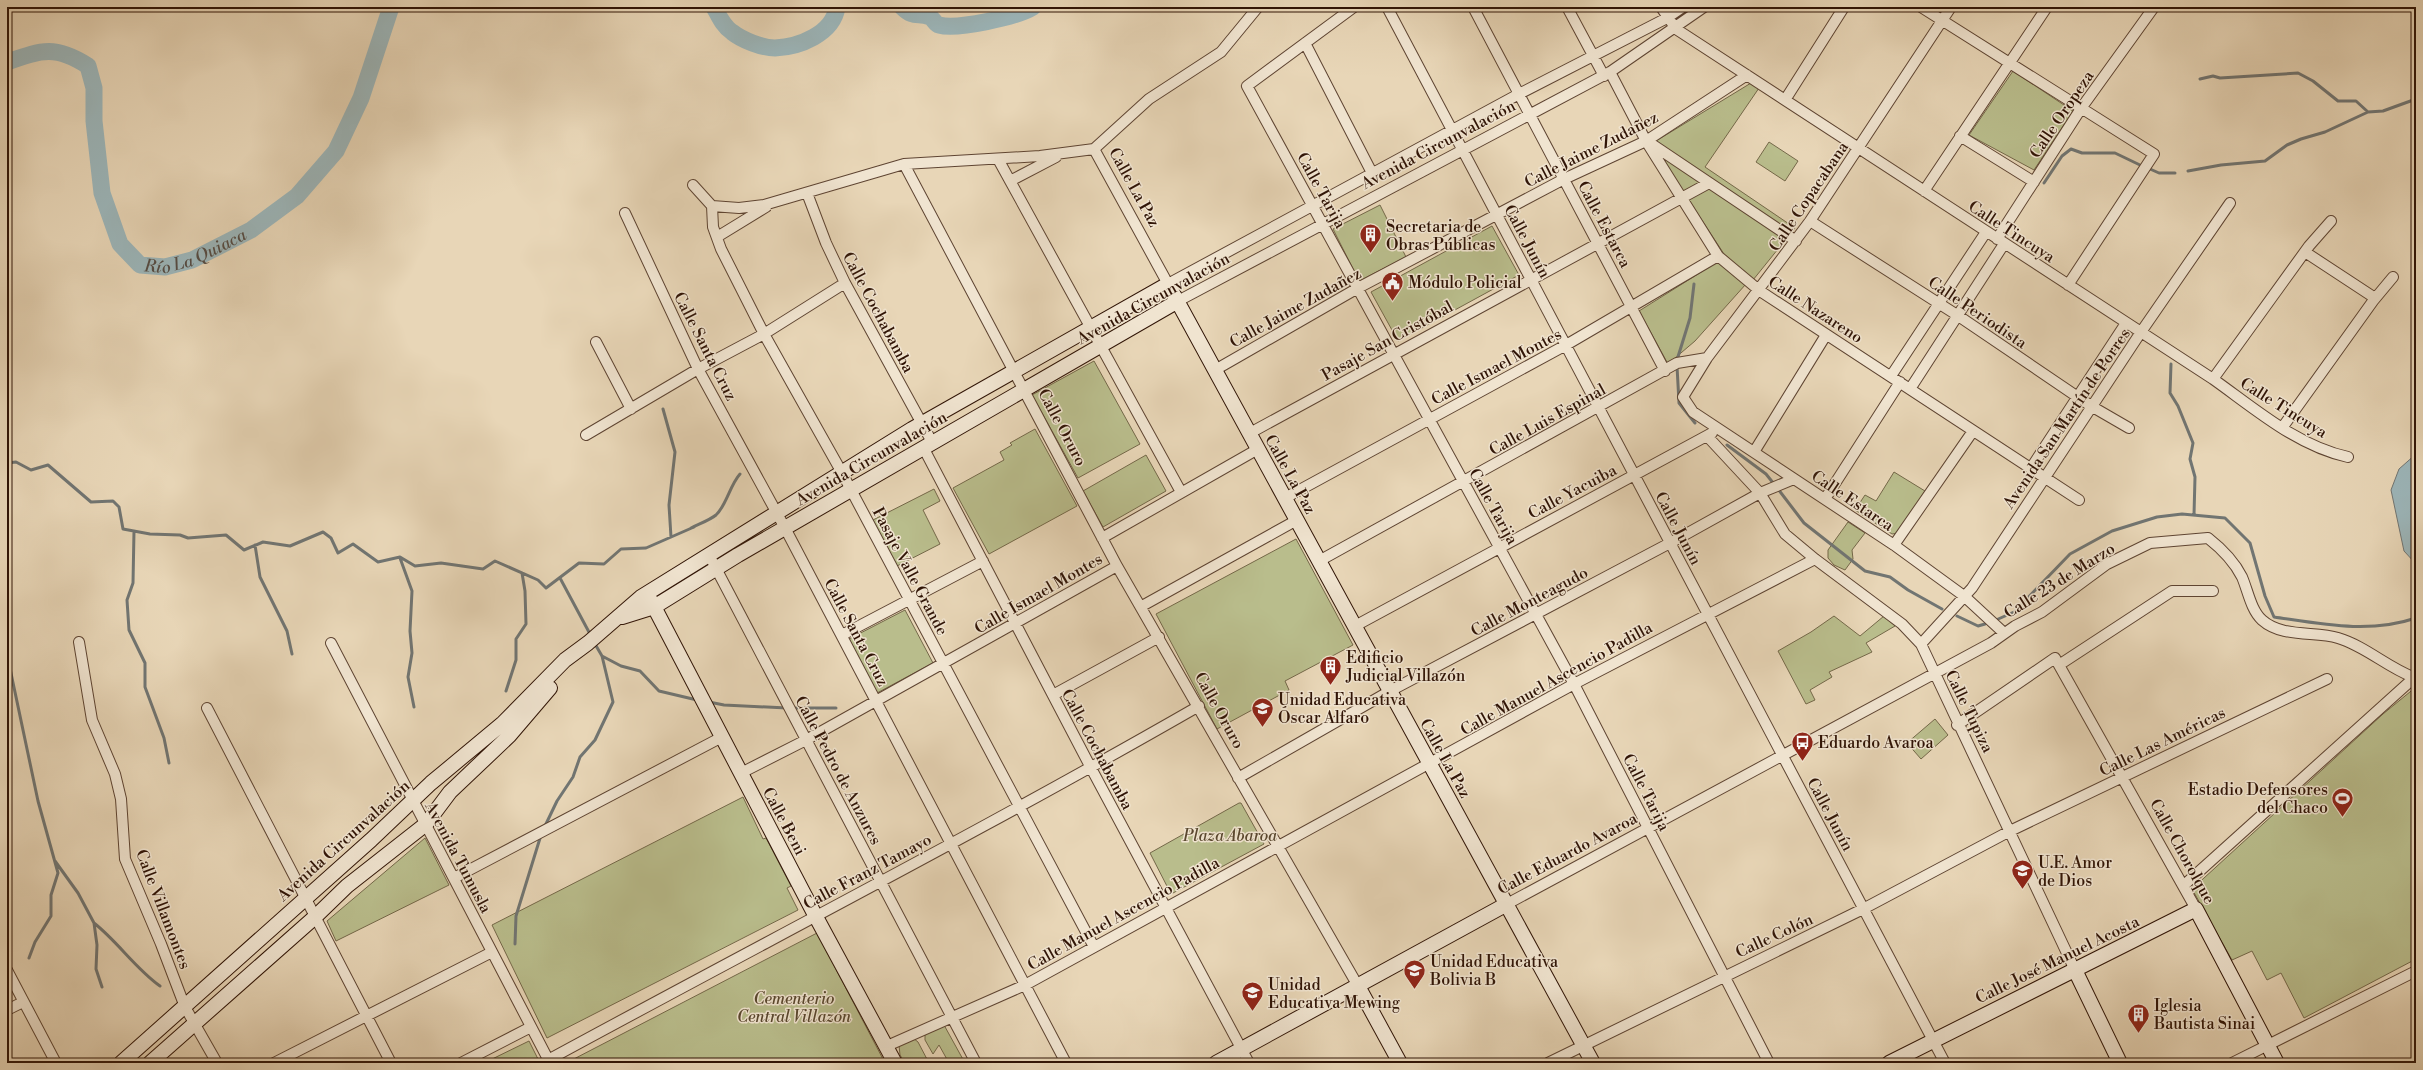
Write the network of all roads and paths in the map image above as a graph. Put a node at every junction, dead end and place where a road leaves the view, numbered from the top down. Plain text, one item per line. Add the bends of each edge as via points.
1 (1258, 7) edge
2 (1354, 7) edge
3 (1387, 7) edge
4 (1473, 7) edge
5 (1567, 7) edge
6 (1661, 7) edge
7 (1683, 7) edge
8 (1704, 7) edge
9 (1844, 7) edge
10 (1921, 7) edge
11 (1951, 7) edge
12 (2047, 7) edge
13 (2154, 7) edge
14 (1667, 18) junction
15 (1942, 21) junction
16 (1676, 28) junction
17 (1305, 43) junction
18 (1593, 56) junction
19 (2010, 63) junction
20 (1607, 74) junction
21 (1746, 75) junction
22 (1519, 94) junction
23 (1785, 100) junction
24 (2082, 107) junction
25 (1530, 115) junction
26 (1452, 130) junction
27 (1960, 136) junction
28 (1646, 140) junction
29 (1859, 147) junction
30 (1094, 149) junction
31 (1463, 151) junction
32 (1063, 153) junction
33 (998, 159) junction
34 (904, 164) junction
35 (1372, 173) junction
36 (1564, 179) junction
37 (1010, 181) junction
38 (2034, 182) junction
39 (1709, 183) junction
40 (693, 185) dead end
41 (1924, 191) junction
42 (807, 193) junction
43 (1681, 197) junction
44 (772, 203) junction
45 (2230, 203) dead end
46 (1313, 205) junction
47 (712, 206) junction
48 (625, 213) dead end
49 (1497, 215) junction
50 (1810, 221) junction
51 (2331, 221) dead end
52 (1324, 225) junction
53 (1986, 232) junction
54 (717, 237) junction
55 (1796, 241) junction
56 (2000, 242) junction
57 (1598, 243) junction
58 (2305, 252) junction
59 (1718, 256) junction
60 (2393, 277) dead end
61 (1531, 279) junction
62 (845, 283) junction
63 (1168, 284) junction
64 (2068, 285) junction
65 (1358, 288) junction
66 (1760, 291) junction
67 (2375, 298) junction
68 (1178, 301) junction
69 (1939, 303) junction
70 (1632, 308) junction
71 (1957, 315) junction
72 (2126, 323) junction
73 (1090, 328) junction
74 (2141, 332) junction
75 (764, 334) junction
76 (1826, 335) junction
77 (596, 342) dead end
78 (1566, 345) junction
79 (1100, 346) junction
80 (1394, 354) junction
81 (1707, 358) junction
82 (698, 369) junction
83 (1215, 370) junction
84 (1665, 370) junction
85 (1014, 372) junction
86 (1891, 376) junction
87 (2213, 379) junction
88 (1900, 382) junction
89 (1910, 389) junction
90 (1024, 390) junction
91 (1683, 397) joint
92 (2079, 398) junction
93 (2091, 406) junction
94 (1599, 407) junction
95 (631, 408) junction
96 (1429, 419) junction
97 (922, 424) junction
98 (2129, 428) dead end
99 (2282, 428) junction
100 (1719, 429) junction
101 (1973, 431) junction
102 (1250, 433) junction
103 (586, 435) dead end
104 (1707, 436) junction
105 (927, 445) junction
106 (1258, 449) junction
107 (1754, 452) junction
108 (2348, 457) dead end
109 (2031, 468) junction
110 (841, 471) junction
111 (1634, 475) junction
112 (2044, 477) junction
113 (1794, 479) junction
114 (1463, 481) junction
115 (851, 490) junction
116 (1181, 492) junction
117 (1760, 492) junction
118 (1285, 498) junction
119 (1825, 499) junction
120 (2079, 500) dead end
121 (777, 512) junction
122 (1297, 520) junction
123 (785, 528) junction
124 (1102, 538) junction
125 (1670, 543) junction
126 (1894, 545) junction
127 (1500, 548) junction
128 (709, 555) junction
129 (1814, 559) junction
130 (983, 561) junction
131 (1320, 561) junction
132 (1117, 566) junction
133 (716, 570) junction
134 (2213, 591) dead end
135 (648, 593) junction
136 (1964, 596) junction
137 (910, 600) junction
138 (1142, 606) junction
139 (654, 607) junction
140 (1707, 613) junction
141 (1536, 615) junction
142 (618, 618) junction
143 (1016, 624) junction
144 (1355, 626) junction
145 (2004, 633) junction
146 (842, 635) junction
147 (1159, 637) junction
148 (79, 642) dead end
149 (331, 643) dead end
150 (588, 643) junction
151 (1920, 644) junction
152 (2057, 661) junction
153 (944, 664) junction
154 (1933, 673) junction
155 (2415, 676) edge
156 (2327, 679) dead end
157 (1574, 684) junction
158 (1390, 691) junction
159 (1053, 695) junction
160 (876, 701) junction
161 (1199, 706) junction
162 (207, 708) dead end
163 (1957, 725) junction
164 (722, 737) junction
165 (806, 740) junction
166 (1782, 755) junction
167 (1430, 764) junction
168 (1091, 768) junction
169 (741, 773) junction
170 (2122, 777) junction
171 (1238, 778) junction
172 (413, 800) junction
173 (1021, 807) junction
174 (426, 824) junction
175 (1649, 829) junction
176 (2010, 831) junction
177 (951, 844) junction
178 (1276, 846) junction
179 (454, 878) junction
180 (880, 881) junction
181 (2183, 886) junction
182 (305, 898) junction
183 (1507, 904) junction
184 (1165, 908) junction
185 (1863, 909) junction
186 (2196, 909) junction
187 (815, 915) junction
188 (315, 917) junction
189 (1094, 947) junction
190 (492, 952) junction
191 (2074, 968) junction
192 (7, 970) edge
193 (2416, 971) edge
194 (1724, 976) junction
195 (1025, 984) junction
196 (1358, 986) junction
197 (24, 1002) junction
198 (185, 1007) junction
199 (7, 1010) edge
200 (366, 1016) junction
201 (952, 1017) junction
202 (194, 1024) junction
203 (531, 1027) junction
204 (1933, 1040) junction
205 (1583, 1045) junction
206 (2267, 1045) junction
207 (886, 1046) junction
208 (1242, 1050) junction
209 (549, 1062) edge
210 (56, 1063) edge
211 (121, 1063) edge
212 (150, 1063) edge
213 (217, 1063) edge
214 (274, 1063) edge
215 (391, 1063) edge
216 (461, 1063) edge
217 (895, 1063) edge
218 (976, 1063) edge
219 (1066, 1063) edge
220 (1216, 1063) edge
221 (1249, 1063) edge
222 (1400, 1063) edge
223 (1548, 1063) edge
224 (1593, 1063) edge
225 (1769, 1063) edge
226 (1889, 1063) edge
227 (1945, 1063) edge
228 (2120, 1063) edge
229 (2232, 1063) edge
230 (2277, 1063) edge

1 - 30 street via 1221,52 1149,99
2 - 17 street, Calle Tarija
3 - 26 street, Calle Junín
4 - 22 street, Calle Estarca
5 - 18 street, Calle Nazareno
6 - 14 street, Calle Tincuya
7 - 14 street, Avenida Circunvalación
8 - 16 street, Avenida Circunvalación
9 - 23 street
10 - 15 street
11 - 15 street, Calle Copacabana
12 - 19 street
13 - 24 street, Calle Oropeza
14 - 16 street, Calle Tincuya
14 - 18 street, Avenida Circunvalación
15 - 19 street
15 - 29 street, Calle Copacabana
16 - 20 street, Avenida Circunvalación
16 - 21 street, Calle Tincuya
17 - 35 street
17 - 46 street, Calle Tarija via 1247,86
18 - 20 street, Calle Nazareno
18 - 22 street, Avenida Circunvalación
19 - 24 street
19 - 27 street
20 - 25 street, Avenida Circunvalación
20 - 28 street, Calle Nazareno
21 - 23 street, Calle Tincuya
21 - 28 street, Calle Jaime Zudañez
22 - 25 street, Calle Estarca
22 - 26 street, Avenida Circunvalación
23 - 29 street, Calle Tincuya
24 - 38 street, Calle Oropeza
24 - 64 street via 2154,154
25 - 31 street, Avenida Circunvalación
25 - 36 street, Calle Estarca
26 - 31 street, Calle Junín
26 - 35 street, Avenida Circunvalación
27 - 38 street
27 - 41 street
28 - 36 street, Calle Jaime Zudañez
28 - 39 street
28 - 43 street, Calle Nazareno
29 - 41 street, Calle Tincuya
29 - 50 street, Calle Copacabana
30 - 32 street
30 - 63 street, Calle La Paz
31 - 49 street, Calle Junín
31 - 52 street, Avenida Circunvalación
32 - 33 street
32 - 37 street
33 - 34 street
33 - 37 street
34 - 42 street
34 - 85 street, Calle Oruro
35 - 46 street, Avenida Circunvalación
36 - 49 street, Calle Jaime Zudañez
36 - 57 street, Calle Estarca
37 - 73 street
38 - 56 street, Calle Oropeza
39 - 43 street, Pasaje San Cristóbal
39 - 55 street
40 - 47 street
41 - 53 street, Calle Tincuya
42 - 44 street
42 - 62 street, Calle Cochabamba
43 - 57 street, Pasaje San Cristóbal
43 - 59 street, Calle Nazareno
44 - 47 street via 738,208
44 - 54 street
45 - 74 street, Avenida San Martín de Porres
46 - 52 street, Calle Tarija
46 - 63 street, Avenida Circunvalación
47 - 54 street, Pasaje Valle Grande via 713,227
48 - 82 street, Calle Santa Cruz
49 - 61 street, Calle Junín
49 - 65 street, Calle Jaime Zudañez
50 - 55 street, Calle Copacabana
50 - 69 street, Calle Periodista
51 - 58 street
52 - 65 street, Calle Tarija
52 - 68 street, Avenida Circunvalación
53 - 56 street, Calle Tincuya
53 - 69 street
54 - 75 street, Pasaje Valle Grande
55 - 66 street, Calle Copacabana
56 - 64 street, Calle Tincuya
56 - 71 street, Calle Oropeza
57 - 61 street, Pasaje San Cristóbal
57 - 70 street, Calle Estarca
58 - 67 street
58 - 87 street
59 - 66 street, Calle Nazareno
59 - 70 street, Calle Ismael Montes
60 - 67 street
61 - 78 street, Calle Junín
61 - 80 street, Pasaje San Cristóbal
62 - 75 street
62 - 97 street, Calle Cochabamba
63 - 68 street, Calle La Paz
63 - 73 street, Avenida Circunvalación
64 - 72 street, Calle Tincuya
65 - 80 street, Calle Tarija
65 - 83 street, Calle Jaime Zudañez
66 - 76 street, Calle Nazareno
66 - 81 street, Calle Copacabana
67 - 99 street
68 - 79 street, Avenida Circunvalación
68 - 83 street, Calle La Paz
69 - 71 street, Calle Periodista
69 - 86 street
70 - 78 street, Calle Ismael Montes
70 - 84 street, Calle Estarca
71 - 89 street, Calle Oropeza
71 - 92 street, Calle Periodista
72 - 74 street, Calle Tincuya
72 - 92 street, Avenida San Martín de Porres
73 - 79 street
73 - 85 street, Avenida Circunvalación
74 - 87 street, Calle Tincuya
74 - 93 street, Avenida San Martín de Porres
75 - 82 street
75 - 110 street, Pasaje Valle Grande
76 - 86 street, Calle Nazareno
76 - 107 street
77 - 95 street
78 - 94 street, Calle Junín
78 - 96 street, Calle Ismael Montes
79 - 90 street, Avenida Circunvalación
79 - 116 street
80 - 96 street, Calle Tarija
80 - 102 street, Pasaje San Cristóbal
81 - 84 street, Calle Luis Espinal via 1677,363
81 - 91 street, Calle Copacabana
82 - 95 street
82 - 121 street, Calle Santa Cruz
83 - 102 street, Calle La Paz
84 - 94 street, Calle Luis Espinal
85 - 90 street, Calle Oruro
85 - 97 street, Avenida Circunvalación
86 - 88 street, Calle Nazareno
87 - 99 street, Calle Tincuya
88 - 89 street, Calle Nazareno
88 - 119 street
89 - 101 street, Calle Nazareno
90 - 105 street, Avenida Circunvalación
90 - 124 street, Calle Oruro
91 - 100 street, Calle Estarca via 1693,412
92 - 93 street, Calle Periodista
92 - 109 street, Avenida San Martín de Porres
93 - 98 street, Calle Periodista
93 - 112 street, Avenida San Martín de Porres
94 - 111 street, Calle Junín
94 - 114 street, Calle Luis Espinal
95 - 103 street
96 - 114 street, Calle Tarija
96 - 118 street, Calle Ismael Montes
97 - 105 street, Calle Cochabamba
97 - 110 street, Avenida Circunvalación
99 - 108 street, Calle Tincuya via 2330,453
100 - 104 street, Calle Yacuiba
100 - 107 street, Calle Estarca
101 - 109 street, Calle Nazareno
101 - 126 street
102 - 106 street, Calle La Paz
104 - 111 street, Calle Yacuiba
104 - 117 street, Calle Tupiza
105 - 115 street, Avenida Circunvalación
105 - 130 street, Calle Cochabamba
106 - 116 street
106 - 118 street, Calle La Paz
107 - 113 street, Calle Estarca
109 - 112 street, Calle Nazareno
110 - 115 street, Pasaje Valle Grande
110 - 121 street, Avenida Circunvalación
111 - 125 street, Calle Junín
111 - 127 street, Calle Yacuiba
112 - 120 street, Calle Nazareno
112 - 136 street, Avenida San Martín de Porres via 1972,588
113 - 117 street, Calle Monteagudo
113 - 119 street, Calle Estarca
114 - 127 street, Calle Tarija
114 - 131 street, Calle Luis Espinal
115 - 123 street, Avenida Circunvalación
115 - 137 street, Pasaje Valle Grande
116 - 124 street
117 - 125 street, Calle Monteagudo
117 - 129 street, Calle Tupiza via 1785,534
118 - 122 street, Calle La Paz
119 - 126 street, Calle Estarca
121 - 123 street, Calle Santa Cruz
121 - 128 street, Avenida Circunvalación
122 - 131 street, Calle La Paz
122 - 138 street
123 - 133 street, Avenida Circunvalación
123 - 146 street, Calle Santa Cruz
124 - 132 street, Calle Oruro
125 - 140 street, Calle Junín
125 - 141 street, Calle Monteagudo
126 - 136 street, Calle Estarca
127 - 141 street, Calle Tarija
127 - 144 street, Calle Yacuiba
128 - 133 street, Calle Pedro de Anzures
128 - 135 street, Avenida Circunvalación
129 - 140 street, Calle Manuel Ascencio Padilla
129 - 151 street, Calle Tupiza via 1902,624
130 - 137 street
130 - 143 street, Calle Cochabamba
131 - 144 street, Calle La Paz
132 - 138 street, Calle Oruro
132 - 143 street, Calle Ismael Montes
133 - 139 street, Avenida Circunvalación
133 - 165 street, Calle Pedro de Anzures
134 - 152 street via 2172,590
135 - 139 street, Calle Beni
135 - 142 street, Avenida Circunvalación
136 - 145 street, Calle Estarca
136 - 151 street, Avenida San Martín de Porres
137 - 146 street
137 - 153 street, Pasaje Valle Grande
138 - 147 street, Calle Oruro
139 - 142 street, Avenida Circunvalación
139 - 164 street, Calle Beni
140 - 157 street, Calle Manuel Ascencio Padilla
140 - 166 street, Calle Junín
141 - 157 street, Calle Tarija
141 - 158 street, Calle Monteagudo
142 - 150 street, Avenida Circunvalación
143 - 153 street, Calle Ismael Montes
143 - 159 street, Calle Cochabamba
144 - 158 street, Calle La Paz
145 - 154 street, Calle 23 de Marzo via 1991,643
145 - 155 street, Calle 23 de Marzo via 2042,612 2107,564 2150,543 2208,538 2232,560 2248,591 2254,610 2263,621 2296,634 2339,638 2400,672
146 - 160 street, Calle Santa Cruz
147 - 159 street
147 - 161 street, Calle Oruro
148 - 198 street, Calle Villamontes via 92,720 115,774 121,799 125,860
149 - 172 street, Avenida Tumusla
150 - 172 street, Avenida Circunvalación via 565,660 507,719
150 - 174 street, Avenida Circunvalación via 509,736 450,792
151 - 154 street, Calle Tupiza
152 - 163 street
152 - 170 street, Calle Chorolque
153 - 160 street, Calle Ismael Montes
153 - 173 street, Pasaje Valle Grande
154 - 163 street, Calle Tupiza
154 - 166 street, Calle Eduardo Avaroa
155 - 181 street
156 - 170 street, Calle Las Américas
157 - 167 street, Calle Manuel Ascencio Padilla
157 - 175 street, Calle Tarija
158 - 167 street, Calle La Paz
158 - 171 street, Calle Monteagudo
159 - 168 street, Calle Cochabamba
160 - 165 street, Calle Ismael Montes
160 - 177 street, Calle Santa Cruz
161 - 168 street, Calle Franz Tamayo
161 - 171 street, Calle Oruro
162 - 182 street
163 - 176 street, Calle Tupiza
164 - 169 street, Calle Beni
164 - 179 street
165 - 169 street, Calle Ismael Montes
165 - 180 street, Calle Pedro de Anzures
166 - 175 street, Calle Eduardo Avaroa
166 - 185 street, Calle Junín
167 - 178 street, Calle Manuel Ascencio Padilla
167 - 183 street, Calle La Paz
168 - 173 street, Calle Franz Tamayo
168 - 184 street, Calle Cochabamba
169 - 187 street, Calle Beni
170 - 176 street, Calle Las Américas
170 - 181 street, Calle Chorolque
171 - 178 street, Calle Oruro
172 - 174 street, Avenida Tumusla
172 - 182 street, Avenida Circunvalación
173 - 177 street, Calle Franz Tamayo
173 - 189 street, Pasaje Valle Grande
174 - 179 street, Avenida Tumusla
174 - 188 street, Avenida Circunvalación via 347,886
175 - 183 street, Calle Eduardo Avaroa
175 - 194 street, Calle Tarija
176 - 185 street, Calle Colón
176 - 191 street, Calle Tupiza
177 - 180 street, Calle Franz Tamayo
177 - 195 street, Calle Santa Cruz
178 - 184 street, Calle Manuel Ascencio Padilla
178 - 196 street, Calle Oruro
179 - 190 street, Avenida Tumusla
180 - 187 street, Calle Franz Tamayo
180 - 201 street, Calle Pedro de Anzures
181 - 186 street, Calle Chorolque
182 - 188 street
182 - 198 street, Avenida Circunvalación
183 - 196 street, Calle Eduardo Avaroa
183 - 205 street, Calle La Paz
184 - 189 street, Calle Manuel Ascencio Padilla
184 - 208 street, Calle Cochabamba
185 - 194 street, Calle Colón
185 - 204 street, Calle Junín
186 - 191 street, Calle José Manuel Acosta
186 - 206 street, Calle Chorolque
187 - 207 street, Calle Beni
187 - 209 street, Calle Franz Tamayo
188 - 200 street
188 - 202 street, Avenida Circunvalación
189 - 195 street, Calle Manuel Ascencio Padilla
190 - 200 street
190 - 203 street, Avenida Tumusla
191 - 204 street, Calle José Manuel Acosta
191 - 228 street, Calle Tupiza
192 - 197 street
193 - 206 street
194 - 205 street, Calle Colón
194 - 225 street, Calle Tarija
195 - 201 street, Calle Manuel Ascencio Padilla
195 - 219 street, Calle Santa Cruz
196 - 208 street, Calle Eduardo Avaroa
196 - 222 street, Calle Oruro
197 - 199 street
197 - 210 street
198 - 202 street, Calle Villamontes
198 - 211 street, Avenida Circunvalación
200 - 214 street
200 - 215 street
201 - 207 street, Calle Manuel Ascencio Padilla
201 - 218 street, Calle Pedro de Anzures
202 - 212 street, Avenida Circunvalación
202 - 213 street, Calle Villamontes
203 - 209 street, Avenida Tumusla
203 - 216 street
204 - 226 street, Calle José Manuel Acosta
204 - 227 street, Calle Junín
205 - 223 street, Calle Colón
205 - 224 street, Calle La Paz
206 - 229 street
206 - 230 street, Calle Chorolque
207 - 217 street, Calle Beni
208 - 220 street, Calle Eduardo Avaroa
208 - 221 street, Calle Cochabamba

